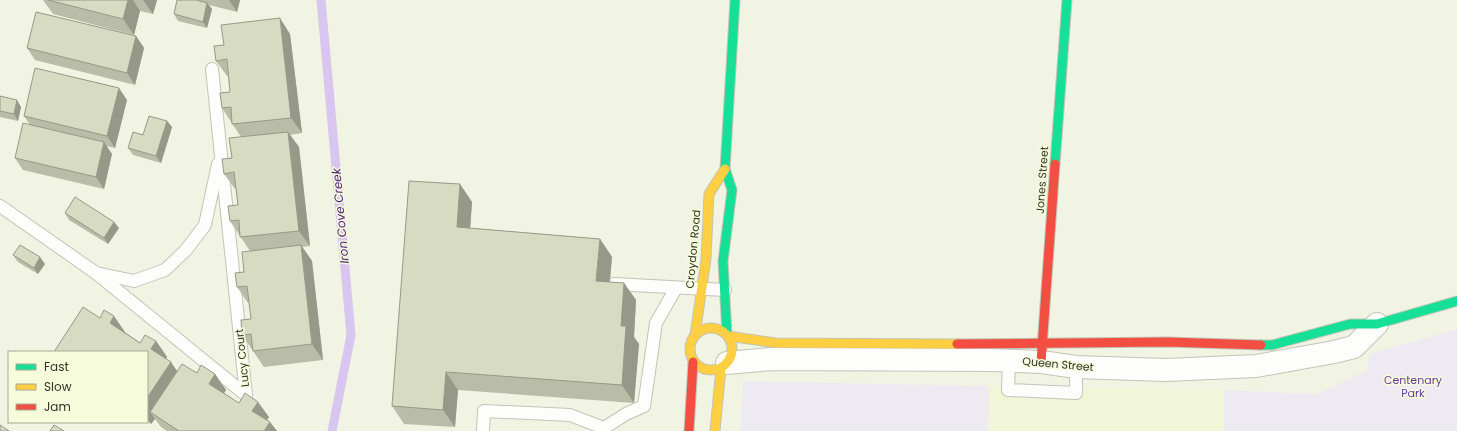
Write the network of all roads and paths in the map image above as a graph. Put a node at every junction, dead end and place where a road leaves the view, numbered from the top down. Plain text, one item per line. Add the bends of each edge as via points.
1 (735, 0) edge
2 (1067, 0) edge
3 (212, 69) dead end
4 (220, 153) junction
5 (725, 169) junction
6 (0, 206) edge
7 (96, 273) junction
8 (614, 284) edge
9 (676, 288) junction
10 (702, 289) junction
11 (725, 290) junction
12 (1457, 301) edge
13 (1377, 324) junction
14 (695, 335) junction
15 (727, 335) junction
16 (1042, 353) junction
17 (1009, 360) junction
18 (693, 362) junction
19 (724, 365) junction
20 (1076, 368) junction
21 (604, 430) edge
22 (483, 431) edge
23 (688, 431) edge
24 (716, 431) edge

1 - 5 street, Croydon Road
2 - 16 street, Jones Street
3 - 4 lane, Lucy Court
4 - 7 lane, Lucy Court via 205,225 186,250 165,270 134,281
4 - 7 lane, Lucy Court via 246,395
5 - 10 street, Croydon Road via 709,194
5 - 11 street, Croydon Road via 732,190 723,261
6 - 7 lane, Lucy Court
8 - 9 lane
9 - 10 lane
9 - 21 lane via 656,323 644,406 626,414
10 - 11 lane
10 - 14 street, Croydon Road
11 - 15 street, Croydon Road
12 - 13 street, Queen Street
13 - 16 street, Queen Street via 1350,324 1272,345 1168,342
13 - 20 street, Queen Street via 1354,347 1256,366 1166,370
14 - 15 street via 700,330 714,328
14 - 18 street via 689,348
15 - 16 street, Queen Street via 776,343
15 - 19 street via 732,348 731,356
16 - 17 street, Queen Street
16 - 20 street, Queen Street
17 - 19 street, Queen Street via 771,359
17 - 20 lane via 1008,390 1076,393
18 - 19 street via 703,369 715,370
18 - 23 street
19 - 24 street
21 - 22 lane via 570,415 484,411

